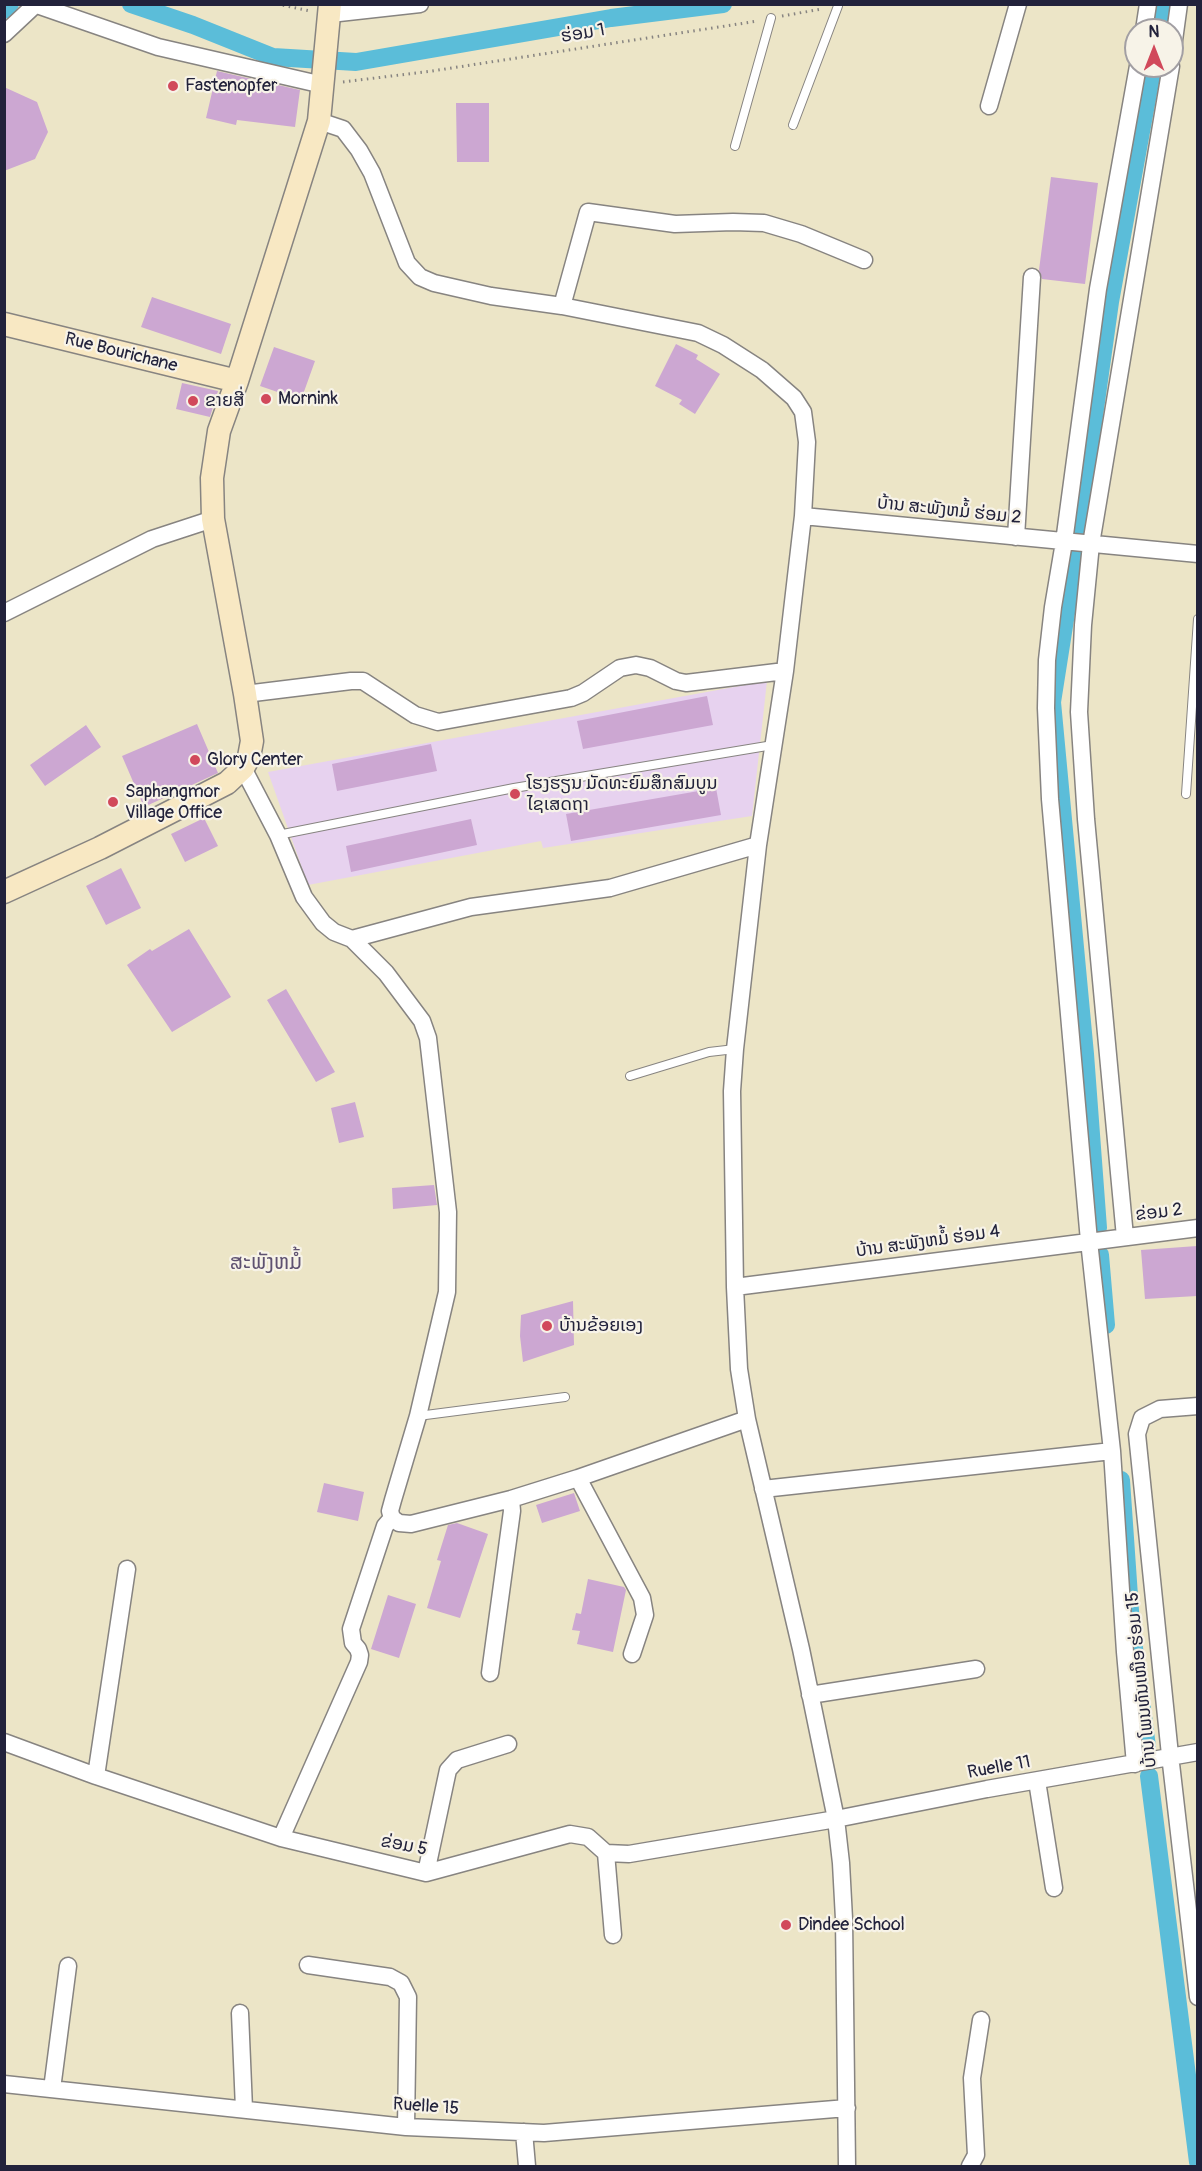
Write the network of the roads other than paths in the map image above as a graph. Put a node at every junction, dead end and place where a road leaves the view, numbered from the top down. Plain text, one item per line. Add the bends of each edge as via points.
1 (420, 4) edge
2 (1018, 4) edge
3 (35, 5) edge
4 (838, 6) road end
5 (330, 9) edge
6 (771, 18) road end
7 (4, 34) edge
8 (1136, 78) edge
9 (1169, 78) edge
10 (323, 82) junction
11 (988, 106) dead end
12 (319, 121) junction
13 (793, 124) dead end
14 (735, 146) dead end
15 (864, 260) dead end
16 (1032, 277) dead end
17 (562, 306) junction
18 (4, 324) edge
19 (237, 381) junction
20 (803, 516) junction
21 (213, 519) junction
22 (1016, 537) junction
23 (1064, 542) junction
24 (1091, 544) junction
25 (1197, 554) edge
26 (4, 613) edge
27 (1197, 619) edge
28 (785, 671) junction
29 (245, 694) junction
30 (773, 745) junction
31 (243, 768) junction
32 (1186, 794) dead end
33 (278, 835) junction
34 (758, 845) junction
35 (4, 892) edge
36 (352, 939) junction
37 (735, 1049) junction
38 (630, 1076) dead end
39 (1197, 1228) edge
40 (1125, 1237) junction
41 (1089, 1241) junction
42 (735, 1287) junction
43 (565, 1397) dead end
44 (1197, 1406) edge
45 (418, 1416) junction
46 (747, 1419) junction
47 (1112, 1451) junction
48 (578, 1478) junction
49 (763, 1489) junction
50 (511, 1499) junction
51 (392, 1518) junction
52 (127, 1569) dead end
53 (632, 1654) dead end
54 (976, 1669) dead end
55 (490, 1673) dead end
56 (810, 1695) junction
57 (4, 1743) edge
58 (508, 1744) dead end
59 (1197, 1752) edge
60 (1170, 1755) junction
61 (1135, 1764) junction
62 (96, 1776) junction
63 (1037, 1781) junction
64 (836, 1819) junction
65 (281, 1838) junction
66 (606, 1853) junction
67 (426, 1873) junction
68 (1054, 1888) dead end
69 (613, 1935) dead end
70 (308, 1965) dead end
71 (68, 1966) dead end
72 (1197, 1997) edge
73 (240, 2013) dead end
74 (981, 2020) dead end
75 (4, 2084) edge
76 (52, 2089) junction
77 (847, 2108) junction
78 (244, 2109) junction
79 (406, 2127) junction
80 (524, 2132) junction
81 (527, 2166) edge
82 (847, 2166) edge
83 (970, 2166) edge

1 - 5 street
2 - 11 street
3 - 7 street
3 - 10 street via 158,47
4 - 13 lane
5 - 10 street
6 - 14 lane
8 - 23 street via 1098,289
9 - 24 street
10 - 12 street
12 - 17 street via 342,129 359,150 407,263 420,277 491,296
12 - 19 street
15 - 17 street via 764,223 675,224 588,212
16 - 22 street
17 - 20 street via 698,333 762,369 782,386 803,412 807,442
18 - 19 street, Rue Bourichane
19 - 21 street via 219,430 212,478
20 - 22 street, ບ້ານ ສະພັງຫມໍ້ ຮ່ອມ 2
20 - 28 street
21 - 26 street via 152,539
21 - 29 street
22 - 23 street, ບ້ານ ສະພັງຫມໍ້ ຮ່ອມ 2
23 - 24 street, ບ້ານ ສະພັງຫມໍ້ ຮ່ອມ 2
23 - 41 street via 1047,660 1047,731
24 - 25 street, ບ້ານ ສະພັງຫມໍ້ ຮ່ອມ 2
24 - 40 street via 1079,712
27 - 32 lane
28 - 29 street via 686,683 636,665 620,668 571,698 438,722 415,715 363,681
28 - 30 street
29 - 31 street via 252,741
30 - 33 lane via 514,788
30 - 34 street
31 - 33 street
31 - 35 street via 227,783
33 - 36 street via 304,897 323,923
34 - 36 street via 610,888 471,907
34 - 37 street
36 - 45 street via 386,973 422,1021 428,1038 448,1212 447,1292
37 - 38 lane via 709,1052
37 - 42 street
39 - 40 street, ຂ່ອມ 2
40 - 41 street, ບ້ານ ສະພັງຫມໍ້ ຮ່ອມ 4
41 - 42 street, ບ້ານ ສະພັງຫມໍ້ ຮ່ອມ 4
41 - 47 street
42 - 46 street via 739,1369
43 - 45 lane
44 - 60 street, ບ້ານ ໂພນທັນເໜືອ ຮ່ອມ 15 via 1160,1409 1142,1418 1137,1434
45 - 51 street via 390,1511
46 - 48 street
46 - 49 street
47 - 49 street
47 - 61 street
48 - 50 street
48 - 53 street via 642,1598 645,1615
49 - 56 street
50 - 51 street via 411,1524
50 - 55 street
51 - 65 street via 385,1526 351,1629 359,1662
52 - 62 street
54 - 56 street
56 - 64 street
57 - 62 street, ຂ່ອມ 5
58 - 67 street via 457,1760 448,1770
59 - 60 street, Ruelle 11
60 - 61 street, Ruelle 11
60 - 72 street, ບ້ານ ໂພນທັນເໜືອ ຮ່ອມ 15
61 - 63 street, Ruelle 11
62 - 65 street, ຂ່ອມ 5
63 - 64 street, Ruelle 11
63 - 68 street
64 - 66 street via 629,1854
64 - 77 street via 844,1919
65 - 67 street, ຂ່ອມ 5
66 - 67 street, ຂ່ອມ 5 via 588,1837 570,1834
66 - 69 street
70 - 79 street via 390,1977 401,1983 408,1997
71 - 76 street
73 - 78 street
74 - 83 street via 972,2078 976,2155
75 - 76 street, Ruelle 15
76 - 78 street, Ruelle 15
77 - 80 street, Ruelle 15
77 - 82 street
78 - 79 street, Ruelle 15
79 - 80 street, Ruelle 15
80 - 81 street

